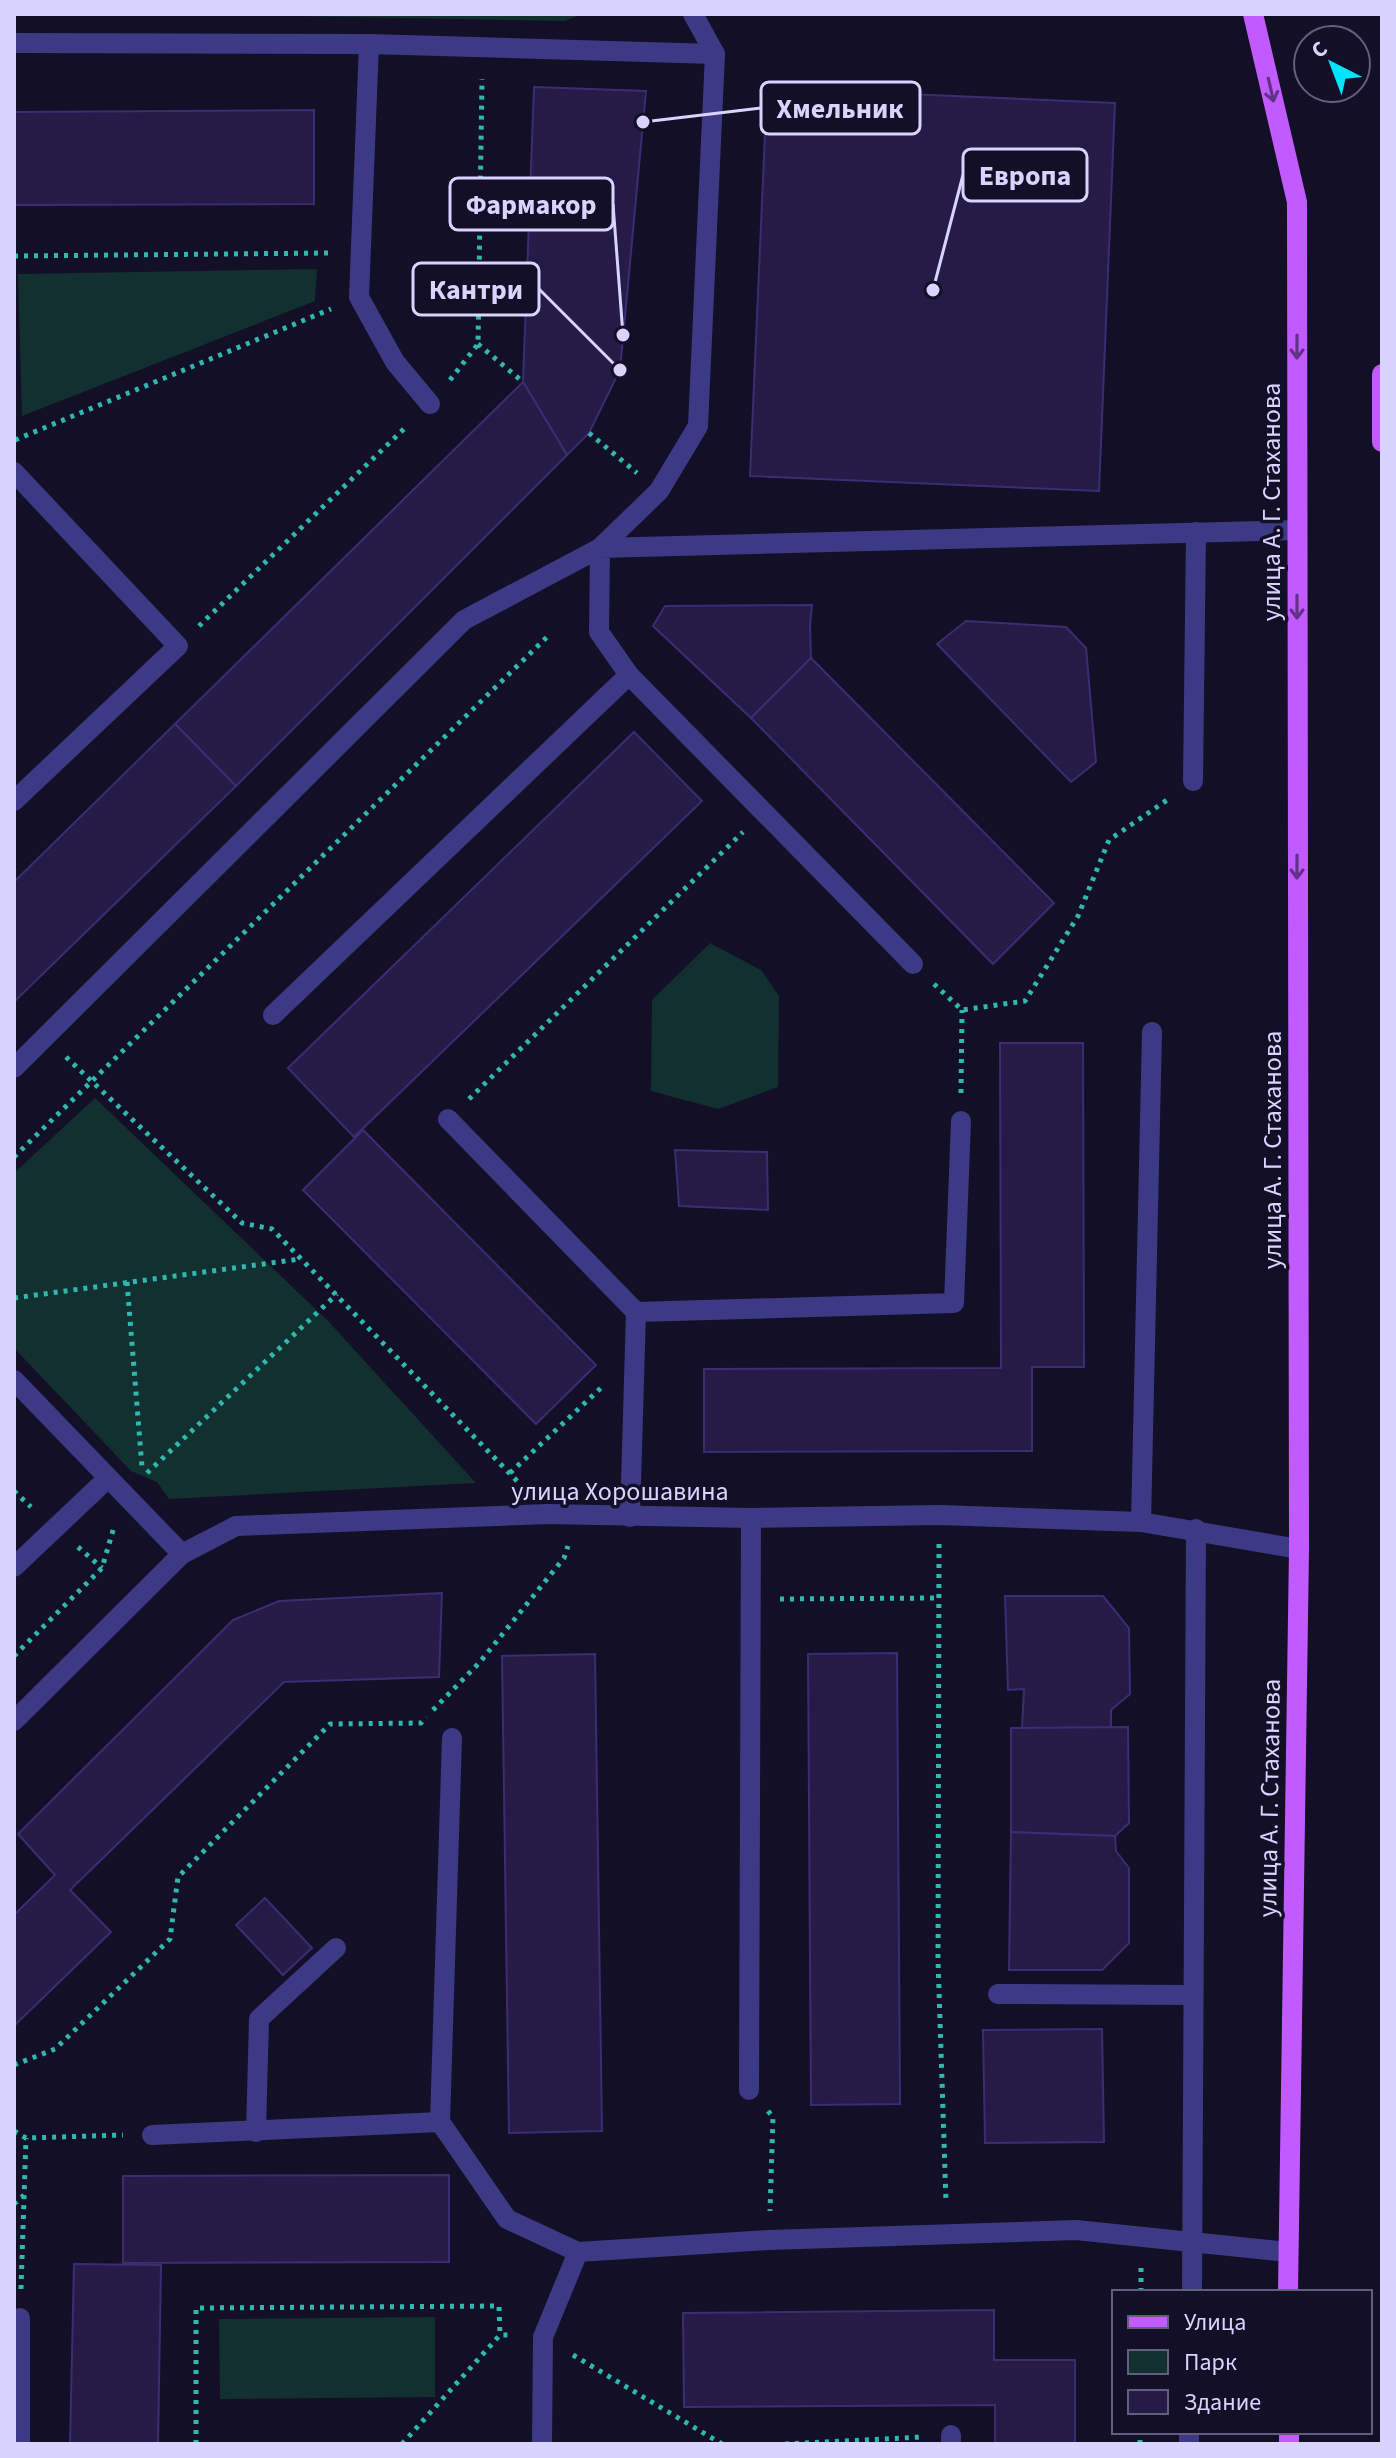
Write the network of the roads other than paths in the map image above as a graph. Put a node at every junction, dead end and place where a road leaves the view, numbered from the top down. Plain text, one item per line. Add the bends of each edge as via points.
1 (693, 14) edge
2 (1253, 14) edge
3 (14, 43) edge
4 (369, 44) junction
5 (715, 54) junction
6 (1382, 374) edge
7 (430, 404) dead end
8 (1382, 442) edge
9 (14, 472) edge
10 (1297, 530) junction
11 (1196, 532) junction
12 (600, 548) junction
13 (629, 675) junction
14 (1193, 781) road end
15 (14, 801) edge
16 (913, 964) road end
17 (273, 1015) dead end
18 (1152, 1032) dead end
19 (14, 1068) edge
20 (448, 1119) road end
21 (961, 1121) road end
22 (636, 1312) junction
23 (14, 1380) edge
24 (108, 1478) junction
25 (630, 1517) junction
26 (751, 1518) junction
27 (1141, 1522) junction
28 (1196, 1529) junction
29 (1299, 1549) junction
30 (182, 1554) junction
31 (14, 1567) edge
32 (14, 1721) edge
33 (452, 1738) dead end
34 (336, 1948) dead end
35 (998, 1994) dead end
36 (1192, 1995) junction
37 (749, 2090) road end
38 (440, 2122) junction
39 (256, 2132) junction
40 (152, 2135) road end
41 (1193, 2242) junction
42 (578, 2252) junction
43 (1288, 2252) junction
44 (1192, 2290) edge
45 (1288, 2290) edge
46 (20, 2318) road end
47 (20, 2444) edge
48 (542, 2444) edge

1 - 5 street
2 -> 10 main road, улица А. Г. Стаханова via 1297,202
3 - 4 street
4 - 5 street
4 - 7 street via 359,297 395,362
5 - 12 street via 698,426 659,491
6 - 8 main road
9 - 15 street via 178,646
10 - 11 street
10 -> 29 main road, улица А. Г. Стаханова
11 - 12 street
11 - 14 street
12 - 13 street via 599,632
12 - 19 street via 464,620
13 - 16 street
13 - 17 street
18 - 27 street
20 - 22 street
21 - 22 street via 954,1303
22 - 25 street
23 - 24 street
24 - 30 street
24 - 31 street
25 - 26 street, улица Хорошавина
25 - 30 street, улица Хорошавина via 547,1514 236,1526
26 - 27 street, улица Хорошавина via 940,1515
26 - 37 street
27 - 28 street, улица Хорошавина
28 - 29 street, улица Хорошавина
28 - 36 street
29 - 43 main road, улица А. Г. Стаханова
30 - 32 street, улица Хорошавина
33 - 38 street
34 - 39 street via 259,2019
35 - 36 street
36 - 41 street
38 - 39 street
38 - 42 street via 507,2219
39 - 40 street
41 - 42 street via 1076,2230
41 - 43 street
41 - 44 street
42 - 48 street via 543,2337
43 - 45 main road, улица А. Г. Стаханова
46 - 47 street

